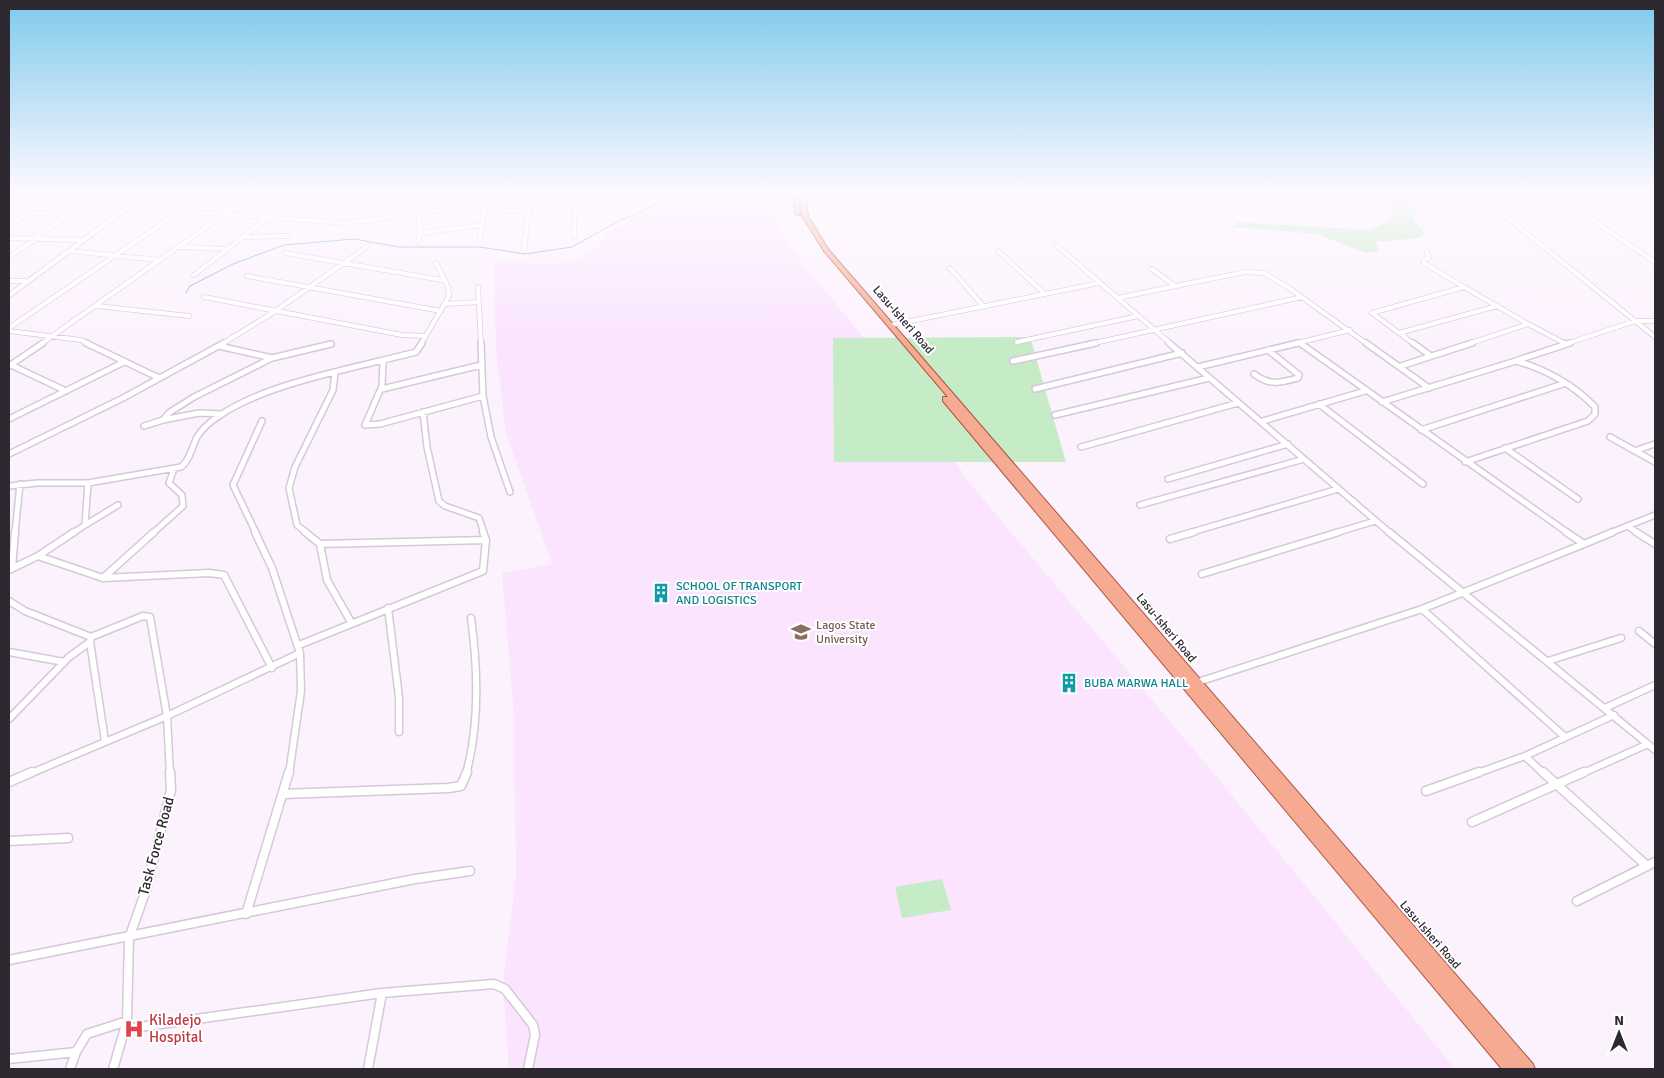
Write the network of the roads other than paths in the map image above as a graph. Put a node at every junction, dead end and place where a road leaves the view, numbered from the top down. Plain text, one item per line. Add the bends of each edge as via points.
1 (27, 244) edge
2 (74, 244) edge
3 (78, 244) edge
4 (130, 244) edge
5 (182, 244) edge
6 (235, 244) edge
7 (525, 244) edge
8 (816, 244) edge
9 (823, 244) edge
10 (1541, 244) edge
11 (1629, 244) edge
12 (1056, 245) dead end
13 (368, 246) dead end
14 (178, 247) junction
15 (228, 249) junction
16 (524, 249) dead end
17 (998, 251) dead end
18 (68, 252) junction
19 (1428, 252) dead end
20 (285, 253) dead end
21 (9, 257) edge
22 (111, 257) junction
23 (161, 260) junction
24 (1655, 262) edge
25 (345, 263) junction
26 (436, 263) dead end
27 (950, 268) dead end
28 (1152, 269) dead end
29 (194, 275) dead end
30 (247, 276) dead end
31 (442, 280) junction
32 (9, 281) edge
33 (25, 281) junction
34 (1099, 283) junction
35 (1175, 286) junction
36 (310, 287) junction
37 (478, 287) dead end
38 (1464, 287) junction
39 (1045, 294) junction
40 (9, 295) edge
41 (204, 297) dead end
42 (1302, 297) junction
43 (1117, 298) junction
44 (479, 302) junction
45 (445, 304) junction
46 (97, 306) junction
47 (1497, 306) junction
48 (984, 307) junction
49 (441, 311) junction
50 (274, 312) junction
51 (189, 316) dead end
52 (1138, 316) junction
53 (1636, 321) junction
54 (1655, 321) edge
55 (1528, 324) junction
56 (891, 325) junction
57 (9, 330) edge
58 (1154, 330) junction
59 (1350, 330) junction
60 (1399, 333) junction
61 (53, 336) junction
62 (426, 336) junction
63 (1655, 337) edge
64 (1017, 342) dead end
65 (1299, 342) junction
66 (331, 344) dead end
67 (1566, 344) junction
68 (219, 346) junction
69 (1268, 350) junction
70 (1182, 353) junction
71 (1431, 356) junction
72 (272, 358) junction
73 (383, 361) junction
74 (1013, 361) dead end
75 (1516, 361) junction
76 (124, 362) junction
77 (481, 365) junction
78 (10, 366) edge
79 (1401, 366) junction
80 (1198, 367) junction
81 (335, 373) junction
82 (1254, 374) dead end
83 (159, 378) junction
84 (1209, 378) junction
85 (1563, 384) junction
86 (1429, 388) junction
87 (382, 389) junction
88 (1036, 389) dead end
89 (66, 391) junction
90 (1365, 391) junction
91 (483, 396) junction
92 (1382, 402) junction
93 (1238, 403) junction
94 (1319, 404) junction
95 (423, 412) junction
96 (222, 414) junction
97 (1055, 415) dead end
98 (9, 419) edge
99 (163, 420) junction
100 (262, 421) dead end
101 (1263, 421) junction
102 (144, 426) dead end
103 (1421, 430) junction
104 (1610, 437) dead end
105 (1288, 444) junction
106 (1655, 444) edge
107 (1081, 447) dead end
108 (1505, 448) junction
109 (1634, 451) junction
110 (9, 454) edge
111 (1304, 459) junction
112 (1465, 462) junction
113 (1655, 462) edge
114 (174, 469) junction
115 (1168, 479) dead end
116 (1022, 481) junction
117 (88, 483) junction
118 (20, 484) junction
119 (1423, 484) dead end
120 (9, 486) edge
121 (1338, 489) junction
122 (510, 492) dead end
123 (1578, 499) dead end
124 (118, 505) dead end
125 (1140, 505) dead end
126 (1655, 516) edge
127 (1375, 521) junction
128 (85, 525) junction
129 (1627, 526) junction
130 (1170, 539) dead end
131 (486, 540) junction
132 (320, 544) junction
133 (1584, 544) junction
134 (1655, 544) edge
135 (38, 556) junction
136 (11, 569) edge
137 (1202, 574) dead end
138 (102, 578) junction
139 (1463, 593) junction
140 (9, 601) edge
141 (388, 608) junction
142 (1422, 609) junction
143 (471, 618) dead end
144 (351, 622) junction
145 (1639, 631) dead end
146 (1621, 638) dead end
147 (90, 639) junction
148 (1655, 644) edge
149 (299, 645) junction
150 (9, 652) edge
151 (300, 653) junction
152 (1548, 661) junction
153 (64, 662) junction
154 (272, 668) junction
155 (1192, 684) junction
156 (1655, 685) edge
157 (1605, 708) junction
158 (1614, 715) junction
159 (167, 716) junction
160 (9, 719) edge
161 (399, 732) dead end
162 (1565, 737) junction
163 (105, 741) junction
164 (1648, 744) junction
165 (1655, 750) edge
166 (1525, 756) junction
167 (9, 782) edge
168 (1557, 784) junction
169 (1426, 791) dead end
170 (283, 794) junction
171 (1472, 822) dead end
172 (68, 838) dead end
173 (9, 841) edge
174 (1655, 862) edge
175 (1647, 866) junction
176 (470, 871) dead end
177 (1577, 901) dead end
178 (246, 914) junction
179 (129, 938) junction
180 (9, 960) edge
181 (382, 992) junction
182 (126, 1025) junction
183 (76, 1052) junction
184 (9, 1059) edge
185 (70, 1069) edge
186 (113, 1069) edge
187 (368, 1069) edge
188 (528, 1069) edge
189 (1511, 1069) edge
190 (1528, 1069) edge

1 - 21 street
2 - 33 street
3 - 18 street
4 - 22 street
5 - 14 street
6 - 15 street
7 - 16 street
8 - 116 main road, Lasu-Isheri Road
9 - 56 main road, Lasu-Isheri Road
10 - 53 street
11 - 24 street
12 - 34 street
13 - 25 street
14 - 15 street
14 - 23 street
15 - 29 street
17 - 39 street
18 - 22 street
18 - 40 street
19 - 38 street via 1429,258 1424,263
20 - 25 street
22 - 23 street
22 - 57 street
23 - 46 street
25 - 31 street
25 - 36 street
26 - 31 street
27 - 48 street
28 - 35 street
30 - 36 street
31 - 45 street via 449,290
32 - 33 street
33 - 40 street
34 - 39 street
34 - 43 street
35 - 42 street via 1254,271 1264,273
35 - 43 street
36 - 49 street
36 - 50 street
37 - 44 street
38 - 47 street
38 - 60 street via 1372,313
39 - 48 street
41 - 50 street
42 - 58 street
42 - 59 street
43 - 52 street
44 - 45 street
44 - 77 street
45 - 49 street
46 - 51 street
46 - 61 street
47 - 55 street
47 - 60 street
48 - 56 street
49 - 62 street
50 - 62 street via 407,336
50 - 68 street
52 - 58 street
52 - 64 street
53 - 54 street
53 - 63 street
53 - 67 street
55 - 67 street
55 - 71 street
56 - 116 main road, Lasu-Isheri Road
57 - 61 street
58 - 70 street
58 - 74 street
59 - 65 street
59 - 79 street
60 - 71 street
61 - 76 street via 81,340
61 - 78 street
62 - 73 street via 416,352
65 - 69 street
65 - 90 street
66 - 72 street
67 - 75 street
68 - 72 street
68 - 83 street
69 - 80 street
69 - 82 street via 1299,375 1298,378 1272,385
70 - 80 street
70 - 88 street
71 - 79 street
72 - 99 street via 194,397
73 - 81 street
73 - 87 street
75 - 85 street
75 - 86 street
76 - 83 street
76 - 89 street
77 - 87 street
77 - 91 street
78 - 89 street
79 - 86 street
80 - 84 street
81 - 96 street via 261,396
81 - 132 street via 330,397 295,467 289,488 297,525
83 - 110 street
84 - 93 street
84 - 97 street
85 - 103 street
85 - 108 street via 1589,400 1595,407 1595,414 1588,421
86 - 92 street
87 - 95 street via 365,425
89 - 98 street
90 - 92 street
90 - 94 street
91 - 95 street
91 - 122 street via 491,437
92 - 103 street
93 - 101 street
93 - 107 street
94 - 101 street
94 - 119 street
95 - 131 street via 439,501 479,518
96 - 99 street via 199,413
96 - 114 street via 203,429 186,463
99 - 102 street
100 - 149 street via 233,485 272,568
101 - 105 street
103 - 112 street
104 - 109 street
105 - 111 street
105 - 115 street
106 - 109 street
108 - 112 street
108 - 123 street
109 - 113 street
111 - 121 street
111 - 125 street
112 - 133 street
114 - 117 street
114 - 138 street via 169,483 182,493 184,506
116 - 155 main road, Lasu-Isheri Road
117 - 118 street
117 - 128 street
118 - 120 street
118 - 136 street
121 - 127 street
121 - 130 street
124 - 128 street
126 - 129 street
127 - 137 street
127 - 139 street
128 - 135 street
129 - 133 street
129 - 134 street
131 - 132 street
131 - 141 street via 481,572
132 - 144 street via 327,580
133 - 139 street
135 - 136 street
135 - 138 street
138 - 154 street via 224,575
139 - 142 street
139 - 152 street
140 - 147 street
141 - 144 street
141 - 161 street via 399,697
142 - 155 street
142 - 162 street
143 - 170 street via 477,667 473,730 466,779 461,786
144 - 149 street
145 - 148 street
146 - 152 street
147 - 153 street
147 - 159 street, Task Force Road via 143,616 150,616
147 - 163 street
149 - 151 street
150 - 153 street
151 - 154 street
151 - 170 street via 301,690
152 - 157 street
153 - 160 street
154 - 159 street
155 - 189 main road, Lasu-Isheri Road
155 - 190 main road, Lasu-Isheri Road
156 - 157 street
157 - 158 street
158 - 162 street
158 - 164 street
159 - 163 street
159 - 179 street, Task Force Road via 171,790 146,890
162 - 166 street
163 - 167 street
164 - 165 street
164 - 168 street
166 - 168 street
166 - 169 street
168 - 171 street
168 - 175 street
170 - 178 street
172 - 173 street
174 - 175 street
175 - 177 street
176 - 178 street via 415,879
178 - 179 street
179 - 180 street via 59,948
179 - 182 street, Task Force Road
181 - 182 street
181 - 187 street
181 - 188 street via 478,984 494,984 505,989 533,1025 535,1035
182 - 183 street via 87,1034
182 - 186 street, Task Force Road
183 - 184 street
183 - 185 street

